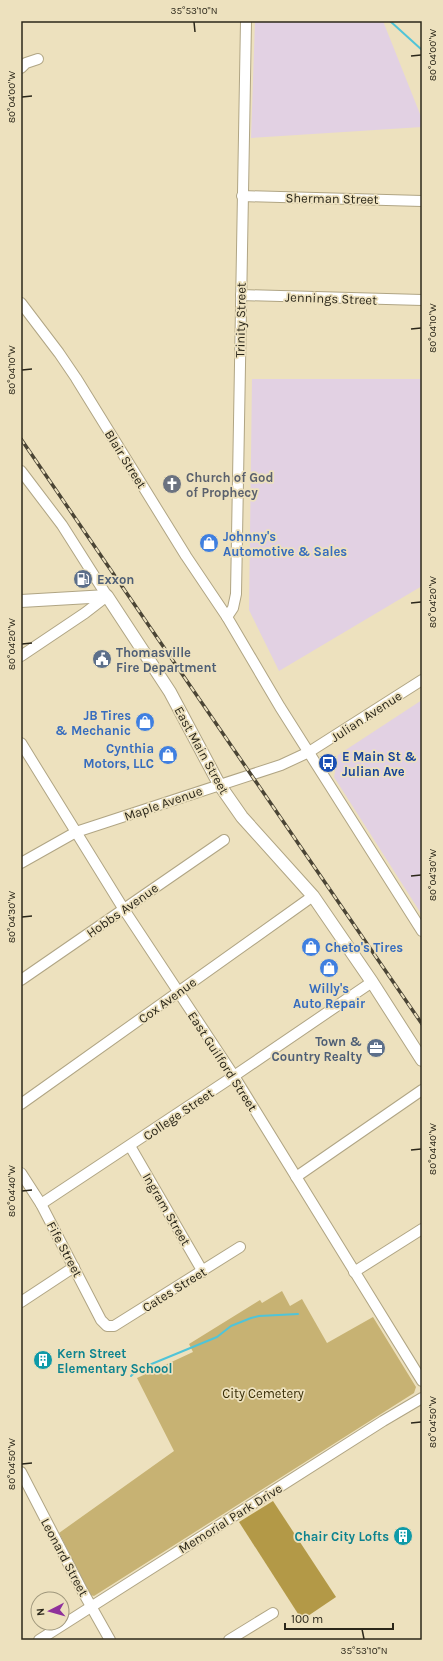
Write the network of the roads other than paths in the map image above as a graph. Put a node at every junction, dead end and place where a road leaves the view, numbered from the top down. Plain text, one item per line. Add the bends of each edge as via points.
1 (246, 21) edge
2 (38, 59) dead end
3 (21, 68) edge
4 (242, 196) junction
5 (422, 201) edge
6 (240, 295) junction
7 (422, 300) edge
8 (21, 303) edge
9 (21, 471) edge
10 (25, 481) edge
11 (107, 596) junction
12 (21, 601) edge
13 (227, 617) junction
14 (21, 656) edge
15 (422, 680) edge
16 (21, 742) edge
17 (309, 752) junction
18 (219, 784) junction
19 (76, 832) junction
20 (224, 840) dead end
21 (21, 863) edge
22 (312, 896) junction
23 (123, 908) junction
24 (422, 930) edge
25 (21, 980) edge
26 (372, 982) junction
27 (179, 992) junction
28 (422, 1060) edge
29 (234, 1076) junction
30 (422, 1090) edge
31 (21, 1104) edge
32 (130, 1146) junction
33 (21, 1173) edge
34 (296, 1177) junction
35 (41, 1204) junction
36 (422, 1230) edge
37 (240, 1248) dead end
38 (74, 1267) junction
39 (203, 1272) junction
40 (354, 1272) junction
41 (21, 1302) edge
42 (107, 1326) joint
43 (422, 1380) edge
44 (422, 1398) edge
45 (22, 1477) edge
46 (91, 1606) junction
47 (273, 1613) dead end
48 (39, 1640) edge
49 (110, 1640) edge
50 (229, 1640) edge

1 - 4 street, Trinity Street
2 - 3 street via 26,63
4 - 5 street, Sherman Street
4 - 6 street, Trinity Street
6 - 7 street, Jennings Street
6 - 13 street, Trinity Street via 236,594 233,608
8 - 13 street, Blair Street via 76,378 186,556
9 - 10 street, East Main Street
10 - 11 street, East Main Street via 62,525
11 - 12 main road
11 - 14 street
11 - 18 main road, East Main Street via 170,692
13 - 17 street
15 - 17 street, Julian Avenue
16 - 19 street, East Guilford Street
17 - 18 street, Maple Avenue via 281,765
17 - 24 street
18 - 19 street, Maple Avenue
18 - 22 main road, East Main Street via 242,817
19 - 21 street, Maple Avenue
19 - 23 street, East Guilford Street
20 - 23 street, Hobbs Avenue
22 - 26 main road, East Main Street
22 - 27 street, Cox Avenue
23 - 25 street, Hobbs Avenue
23 - 27 street, East Guilford Street
26 - 28 main road, East Main Street
26 - 29 street, College Street
27 - 29 street, East Guilford Street
27 - 31 street, Cox Avenue
29 - 32 street, College Street
29 - 34 street, East Guilford Street
30 - 34 street
32 - 35 street, College Street
32 - 39 street, Ingram Street
33 - 35 street, Fife Street
34 - 40 street, East Guilford Street
35 - 38 street, Fife Street
36 - 40 street
37 - 39 street, Cates Street
38 - 41 street
38 - 42 street, Fife Street via 101,1320
39 - 42 street, Cates Street via 114,1326
40 - 43 street, East Guilford Street
44 - 46 street, Memorial Park Drive
45 - 46 street, Leonard Street
46 - 48 street, Memorial Park Drive
46 - 49 street, Leonard Street
47 - 50 street

